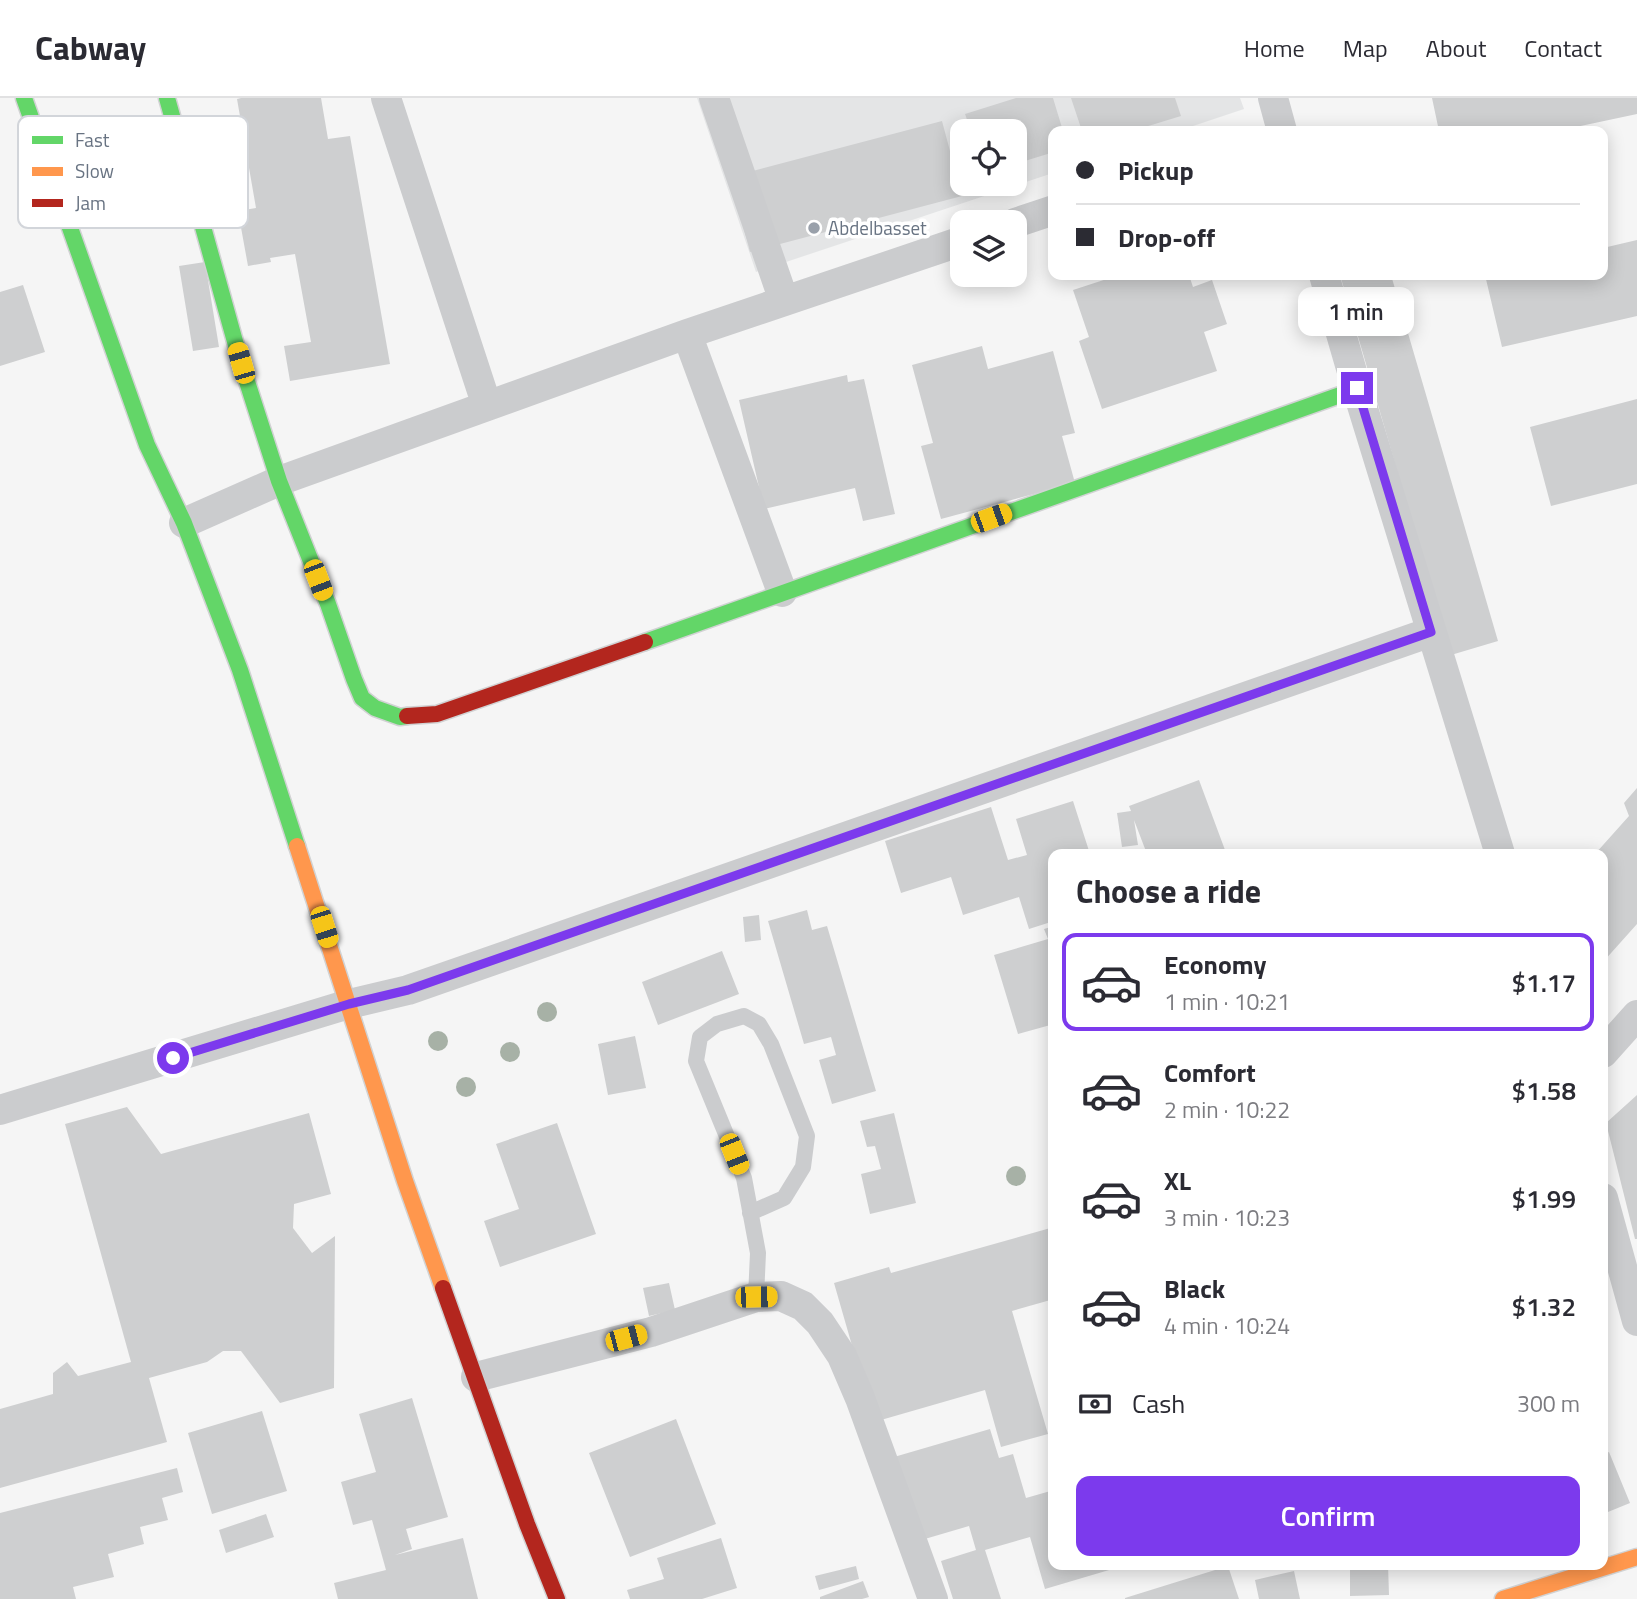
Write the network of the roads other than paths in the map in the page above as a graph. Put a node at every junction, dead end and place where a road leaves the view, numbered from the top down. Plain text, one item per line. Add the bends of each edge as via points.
1 (24, 98) edge
2 (167, 98) edge
3 (386, 98) edge
4 (714, 98) edge
5 (1273, 98) edge
6 (30, 116) edge
7 (172, 116) edge
8 (1281, 126) edge
9 (1048, 212) edge
10 (1027, 219) edge
11 (70, 228) edge
12 (202, 228) edge
13 (950, 244) edge
14 (1325, 280) edge
15 (784, 301) junction
16 (687, 334) junction
17 (1357, 388) junction
18 (487, 406) junction
19 (279, 481) junction
20 (184, 523) junction
21 (782, 592) junction
22 (1431, 632) junction
23 (1498, 849) edge
24 (349, 1004) junction
25 (1637, 1015) edge
26 (1608, 1047) edge
27 (0, 1110) edge
28 (750, 1213) junction
29 (1608, 1216) edge
30 (756, 1297) junction
31 (1637, 1321) edge
32 (476, 1377) junction
33 (1637, 1557) edge
34 (1608, 1566) edge
35 (1596, 1570) edge
36 (557, 1599) edge
37 (933, 1599) edge
38 (1503, 1599) edge

1 - 6 street
2 - 7 street
3 - 18 street
4 - 15 street
5 - 8 street
9 - 10 street
11 - 20 street via 147,445
12 - 19 street
13 - 15 street
14 - 17 street
15 - 16 street
16 - 18 street
16 - 21 street
17 - 21 street
17 - 22 street
18 - 19 street
19 - 20 street
19 - 21 street via 362,698 400,717 437,714
20 - 24 street via 240,670
22 - 23 street
22 - 24 street via 408,990
24 - 27 street
24 - 32 street via 405,1181
25 - 26 street
28 - 28 lane via 744,1178 696,1061 700,1037 717,1024 744,1016 759,1024 771,1044 807,1136 803,1167 784,1198
28 - 30 lane via 758,1253
29 - 31 street
30 - 32 street via 651,1332
30 - 37 street via 781,1296 803,1306 842,1356
32 - 36 street
33 - 34 street
35 - 38 street

